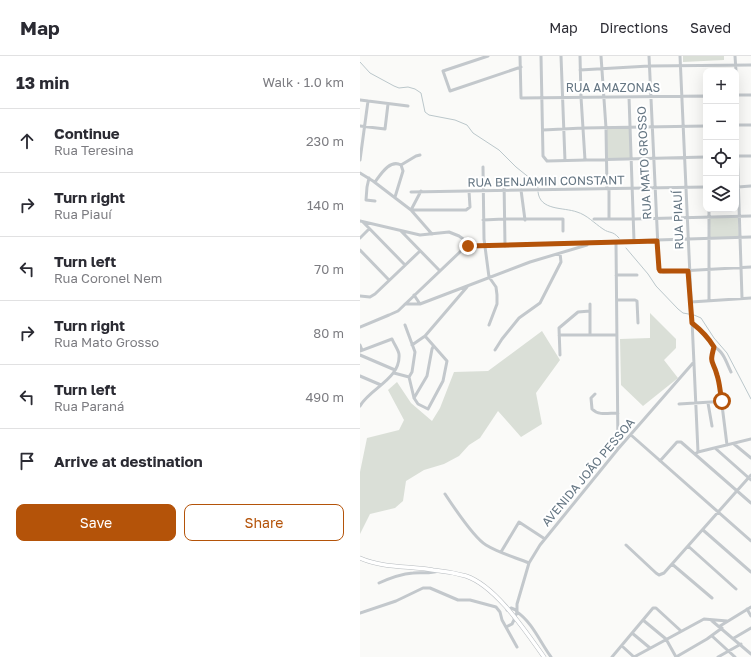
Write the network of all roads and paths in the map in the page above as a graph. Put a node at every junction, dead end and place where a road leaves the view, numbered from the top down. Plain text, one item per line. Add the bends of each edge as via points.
1 (488, 56) edge
2 (520, 56) edge
3 (541, 56) edge
4 (561, 56) edge
5 (580, 56) edge
6 (601, 56) edge
7 (649, 56) edge
8 (680, 56) edge
9 (735, 56) edge
10 (751, 65) edge
11 (649, 66) junction
12 (680, 66) junction
13 (736, 66) junction
14 (521, 67) junction
15 (602, 68) junction
16 (580, 70) junction
17 (739, 95) edge
18 (751, 95) edge
19 (650, 96) junction
20 (681, 96) junction
21 (703, 96) edge
22 (542, 97) junction
23 (562, 97) junction
24 (581, 97) junction
25 (604, 97) junction
26 (629, 97) junction
27 (360, 100) edge
28 (368, 101) junction
29 (388, 104) junction
30 (408, 106) dead end
31 (739, 125) edge
32 (751, 125) edge
33 (360, 126) edge
34 (365, 126) junction
35 (703, 126) edge
36 (683, 127) junction
37 (583, 128) junction
38 (606, 128) junction
39 (630, 128) junction
40 (652, 128) junction
41 (564, 129) junction
42 (543, 130) junction
43 (420, 155) dead end
44 (739, 156) edge
45 (751, 156) edge
46 (703, 157) edge
47 (632, 158) junction
48 (654, 158) junction
49 (684, 158) junction
50 (606, 159) junction
51 (360, 160) edge
52 (565, 160) junction
53 (585, 160) junction
54 (401, 165) junction
55 (483, 167) dead end
56 (360, 173) edge
57 (369, 178) junction
58 (504, 180) dead end
59 (375, 182) junction
60 (751, 186) edge
61 (703, 187) edge
62 (739, 187) edge
63 (633, 188) junction
64 (654, 188) junction
65 (685, 188) junction
66 (608, 189) junction
67 (483, 190) junction
68 (504, 190) junction
69 (521, 190) junction
70 (421, 191) junction
71 (469, 191) junction
72 (411, 192) dead end
73 (395, 197) junction
74 (375, 201) dead end
75 (411, 210) junction
76 (708, 212) edge
77 (739, 212) edge
78 (708, 216) junction
79 (739, 216) junction
80 (751, 216) edge
81 (686, 217) junction
82 (656, 218) junction
83 (504, 219) junction
84 (594, 219) dead end
85 (609, 219) junction
86 (634, 219) junction
87 (483, 220) junction
88 (525, 220) junction
89 (361, 222) edge
90 (369, 229) junction
91 (400, 231) junction
92 (563, 231) dead end
93 (432, 234) junction
94 (751, 237) edge
95 (360, 238) edge
96 (740, 238) junction
97 (709, 239) junction
98 (687, 240) junction
99 (634, 241) junction
100 (657, 241) junction
101 (616, 242) junction
102 (591, 243) junction
103 (567, 244) junction
104 (474, 246) junction
105 (485, 246) junction
106 (505, 246) junction
107 (360, 250) edge
108 (420, 250) junction
109 (568, 251) junction
110 (560, 253) junction
111 (405, 265) junction
112 (751, 267) edge
113 (741, 268) junction
114 (708, 270) junction
115 (440, 271) junction
116 (688, 271) junction
117 (637, 275) dead end
118 (490, 276) junction
119 (616, 276) junction
120 (389, 280) junction
121 (468, 286) junction
122 (414, 295) junction
123 (360, 296) edge
124 (742, 298) junction
125 (751, 298) edge
126 (617, 300) junction
127 (709, 300) junction
128 (691, 302) junction
129 (405, 304) junction
130 (420, 304) junction
131 (590, 304) dead end
132 (590, 311) junction
133 (638, 323) dead end
134 (692, 323) junction
135 (405, 325) dead end
136 (489, 325) dead end
137 (360, 327) edge
138 (559, 335) junction
139 (590, 335) junction
140 (617, 335) junction
141 (425, 336) junction
142 (360, 344) edge
143 (412, 345) junction
144 (433, 347) junction
145 (714, 347) junction
146 (495, 350) dead end
147 (361, 351) edge
148 (360, 355) edge
149 (560, 355) dead end
150 (693, 363) junction
151 (394, 372) junction
152 (731, 372) dead end
153 (360, 376) edge
154 (409, 377) junction
155 (381, 385) junction
156 (595, 394) dead end
157 (360, 397) edge
158 (414, 398) junction
159 (364, 399) junction
160 (722, 401) junction
161 (727, 401) dead end
162 (708, 403) junction
163 (679, 404) dead end
164 (695, 404) junction
165 (360, 406) edge
166 (618, 413) junction
167 (712, 426) dead end
168 (631, 435) junction
169 (751, 439) edge
170 (734, 444) junction
171 (727, 446) junction
172 (716, 448) junction
173 (618, 449) junction
174 (696, 453) junction
175 (751, 458) edge
176 (660, 461) junction
177 (750, 478) edge
178 (736, 491) junction
179 (446, 494) dead end
180 (751, 503) edge
181 (718, 512) junction
182 (703, 530) junction
183 (545, 538) junction
184 (751, 541) edge
185 (626, 545) dead end
186 (688, 546) junction
187 (501, 552) junction
188 (360, 558) edge
189 (528, 563) junction
190 (672, 564) junction
191 (438, 571) junction
192 (751, 572) edge
193 (379, 583) dead end
194 (736, 589) dead end
195 (712, 598) dead end
196 (517, 604) junction
197 (751, 607) edge
198 (509, 609) junction
199 (747, 609) junction
200 (516, 612) junction
201 (360, 613) edge
202 (751, 616) edge
203 (514, 618) junction
204 (711, 619) junction
205 (643, 620) junction
206 (727, 622) junction
207 (506, 627) junction
208 (721, 627) junction
209 (751, 628) edge
210 (681, 631) junction
211 (632, 633) junction
212 (712, 636) junction
213 (734, 638) junction
214 (666, 639) junction
215 (741, 644) junction
216 (622, 646) junction
217 (517, 647) dead end
218 (650, 648) junction
219 (751, 648) edge
220 (747, 650) junction
221 (728, 652) junction
222 (751, 654) edge
223 (544, 657) edge
224 (551, 657) edge
225 (612, 657) edge
226 (634, 657) edge
227 (676, 657) edge
228 (718, 657) edge
229 (735, 657) edge

1 - 14 street via 443,71 450,91
2 - 14 street
3 - 22 street
4 - 23 street
5 - 16 street
6 - 15 street
7 - 11 street, RUA MATO GROSSO
8 - 12 street, RUA PIAUÍ
9 - 13 street
10 - 13 street
11 - 12 street
11 - 15 street
11 - 19 street, RUA MATO GROSSO
12 - 13 street
12 - 20 street, RUA PIAUÍ
14 - 22 street, RUA AMAZONAS via 521,98
15 - 16 street
15 - 25 street
16 - 24 street
17 - 18 street
19 - 20 street, RUA AMAZONAS
19 - 26 street, RUA AMAZONAS
19 - 40 street, RUA MATO GROSSO
20 - 21 street, RUA AMAZONAS
20 - 36 street, RUA PIAUÍ
22 - 23 street, RUA AMAZONAS
22 - 42 street
23 - 24 street, RUA AMAZONAS
23 - 41 street
24 - 25 street, RUA AMAZONAS
24 - 37 street
25 - 26 street, RUA AMAZONAS
25 - 38 street
26 - 39 street
27 - 28 street
28 - 29 street
28 - 34 street
29 - 30 street
29 - 34 street via 385,129
31 - 32 street
33 - 34 street
34 - 51 street
35 - 36 street
36 - 40 street
36 - 49 street, RUA PIAUÍ
37 - 38 street
37 - 41 street
37 - 53 street
38 - 39 street
38 - 50 street
39 - 40 street
39 - 47 street
40 - 48 street, RUA MATO GROSSO
41 - 42 street
41 - 52 street
42 - 52 street via 543,156 547,161
43 - 54 street
44 - 45 street
46 - 49 street
47 - 48 street
47 - 50 street
47 - 63 street
48 - 49 street
48 - 64 street, RUA MATO GROSSO
49 - 65 street, RUA PIAUÍ
50 - 53 street
50 - 66 street
52 - 53 street
54 - 59 street via 392,164
54 - 73 street via 403,171
55 - 67 street
56 - 57 street
57 - 59 street
57 - 74 street via 366,200
58 - 68 street
59 - 73 street
60 - 62 street
61 - 65 street, RUA BENJAMIN CONSTANT
63 - 64 street, RUA BENJAMIN CONSTANT
63 - 66 street, RUA BENJAMIN CONSTANT
63 - 86 street
64 - 65 street, RUA BENJAMIN CONSTANT
64 - 82 street, RUA MATO GROSSO
65 - 81 street, RUA PIAUÍ
66 - 69 street, RUA BENJAMIN CONSTANT
66 - 85 street
67 - 68 street, RUA BENJAMIN CONSTANT
67 - 71 street, RUA BENJAMIN CONSTANT
67 - 87 street
68 - 69 street, RUA BENJAMIN CONSTANT
68 - 83 street
69 - 88 street
70 - 71 street, RUA BENJAMIN CONSTANT
70 - 72 street, RUA BENJAMIN CONSTANT
70 - 75 street
71 - 75 street via 468,209
73 - 75 street
75 - 93 street
76 - 78 street
77 - 79 street
78 - 79 street
78 - 81 street
78 - 97 street
79 - 80 street
79 - 96 street
81 - 82 street
81 - 98 street, RUA PIAUÍ
82 - 86 street
82 - 100 street, RUA MATO GROSSO
83 - 87 street
83 - 88 street
83 - 106 street
84 - 85 street
85 - 86 street
86 - 99 street
87 - 105 street
88 - 92 street via 563,219
89 - 90 street
89 - 91 street
90 - 95 street
90 - 111 street
91 - 93 street via 420,235
91 - 108 street
93 - 104 street via 449,232
94 - 96 street
96 - 97 street
96 - 113 street
97 - 98 street
97 - 114 street
98 - 100 street
98 - 116 street, RUA PIAUÍ
99 - 100 street
99 - 101 street
100 - 116 street, RUA MATO GROSSO via 660,271
101 - 102 street
101 - 119 street
102 - 103 street
102 - 109 street
103 - 106 street
103 - 109 street
104 - 105 street
104 - 115 street via 462,250
105 - 106 street
105 - 118 street
107 - 120 street
108 - 111 street
108 - 115 street
109 - 110 street
110 - 118 street
110 - 146 street via 561,262 540,303 519,318
111 - 120 street
112 - 113 street
113 - 114 street
113 - 124 street
114 - 116 street
114 - 127 street
115 - 122 street
116 - 128 street, RUA PIAUÍ
117 - 119 street
118 - 121 street
118 - 136 street via 496,287 497,304
119 - 126 street
120 - 123 street via 374,294
121 - 130 street
121 - 141 street
122 - 129 street
122 - 130 street
124 - 125 street
124 - 127 street
126 - 133 street via 637,301
126 - 140 street
127 - 128 street
128 - 134 street, RUA PIAUÍ
129 - 130 street
129 - 137 street via 393,314
131 - 132 street
132 - 138 street via 578,312 559,328
132 - 139 street
134 - 145 street
134 - 150 street, RUA PIAUÍ
135 - 143 street
138 - 139 street
138 - 149 street
139 - 140 street
140 - 166 street
141 - 143 street
141 - 144 street
142 - 147 street
143 - 154 street via 415,352
144 - 158 street via 427,376
144 - 158 street via 447,361 443,382 428,409 418,404
145 - 152 street via 718,348
145 - 160 street via 711,358
147 - 151 street via 392,339 399,353
148 - 151 street
150 - 164 street, RUA PIAUÍ
150 - 168 street, AVENIDA JOÃO PESSOA
151 - 154 street
151 - 155 street
153 - 155 street
154 - 158 street
155 - 159 street
156 - 166 street via 591,398 591,403 595,412
157 - 159 street
159 - 165 street
160 - 161 street
160 - 162 street
160 - 171 street
162 - 164 street
162 - 167 street
163 - 164 street
164 - 174 street, RUA PIAUÍ
166 - 173 street
168 - 173 street, AVENIDA JOÃO PESSOA
168 - 176 street
169 - 170 street
170 - 171 street
170 - 175 street
171 - 172 street
172 - 174 street
172 - 177 street
173 - 183 street, AVENIDA JOÃO PESSOA
174 - 176 street via 681,442 677,442
174 - 178 street
176 - 181 street
177 - 178 street
178 - 180 street
178 - 181 street
179 - 187 street via 483,542
181 - 182 street
181 - 184 street
182 - 186 street
182 - 192 street
183 - 187 street via 519,522
183 - 189 street, AVENIDA JOÃO PESSOA
185 - 190 street via 659,575 664,574
186 - 190 street
186 - 194 street
187 - 189 street
188 - 191 main road via 390,566
189 - 196 street, AVENIDA JOÃO PESSOA
190 - 195 street
191 - 193 street via 431,574 394,576
191 - 198 main road via 466,577 476,582
196 - 198 street
196 - 200 street, AVENIDA JOÃO PESSOA
197 - 199 street
198 - 200 street
198 - 203 main road
199 - 202 street
199 - 206 street
200 - 203 street, AVENIDA JOÃO PESSOA
200 - 224 street via 522,615
201 - 207 street via 396,601 423,588 436,590 458,600 470,600 496,607
203 - 207 street, AVENIDA JOÃO PESSOA via 512,624
203 - 223 main road
204 - 206 street
204 - 208 street
204 - 210 street via 704,619
205 - 210 street via 656,608
205 - 211 street
205 - 214 street
206 - 208 street
207 - 217 street
208 - 212 street
208 - 213 street
209 - 213 street
210 - 214 street
211 - 216 street
211 - 218 street
212 - 221 street
212 - 227 street
213 - 215 street
214 - 218 street
214 - 227 street
215 - 220 street
215 - 221 street
216 - 225 street
216 - 226 street
218 - 226 street
219 - 220 street
220 - 222 street
221 - 228 street
221 - 229 street

